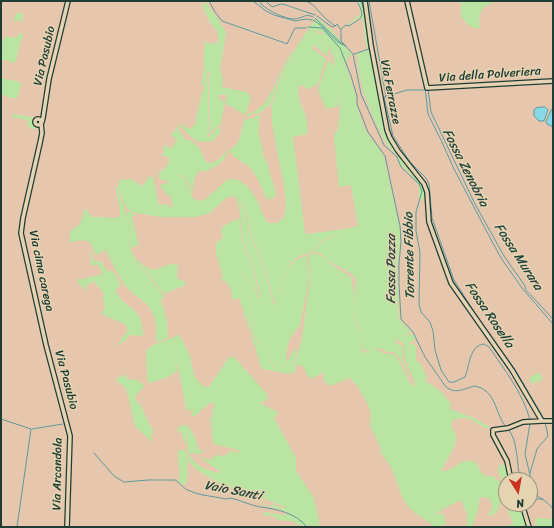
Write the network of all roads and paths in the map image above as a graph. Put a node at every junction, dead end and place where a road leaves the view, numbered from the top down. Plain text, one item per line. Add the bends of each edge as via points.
1 (68, 1) edge
2 (364, 1) edge
3 (407, 1) edge
4 (553, 81) edge
5 (22, 226) joint
6 (41, 321) joint
7 (544, 421) junction
8 (553, 421) edge
9 (67, 422) joint
10 (509, 472) edge
11 (524, 512) edge
12 (67, 527) edge
13 (529, 527) edge

1 - 5 street, Via Pasubio via 49,79 44,116 40,122 42,132
2 - 7 street, Via Ferrazze via 387,130 398,151 423,181 431,227 451,283
3 - 4 street, Via della Polveriera via 427,88
5 - 6 street, Via cima carega via 22,240
6 - 9 street, Via Pasubio
7 - 8 street
7 - 10 street via 493,430
9 - 12 street, Via Arcandola via 71,444
11 - 13 street

